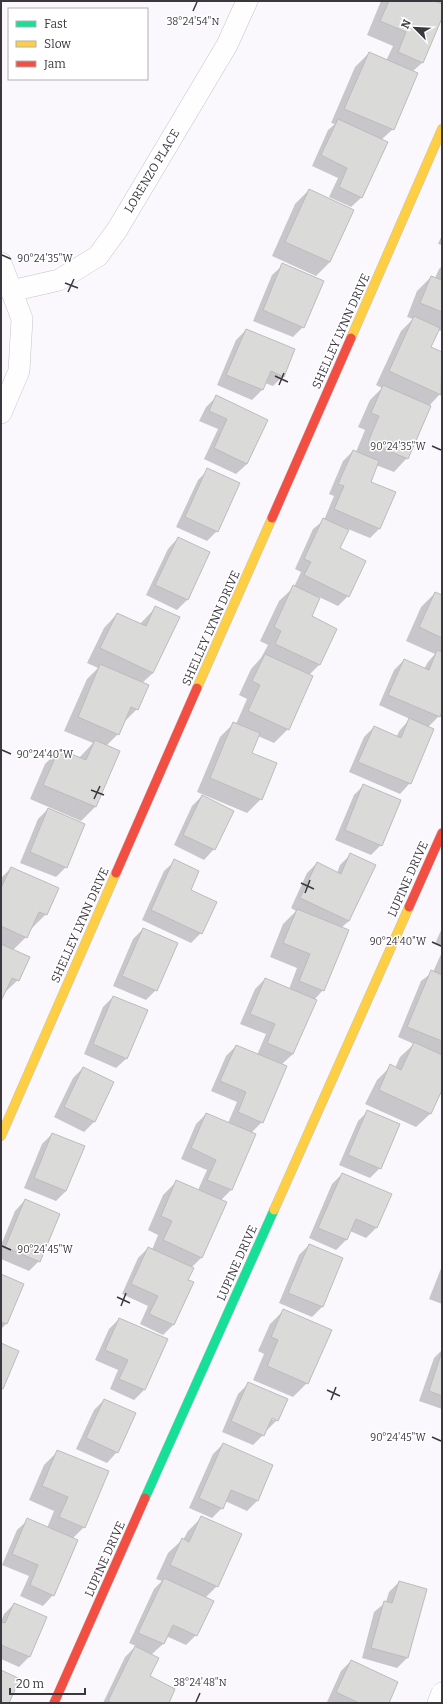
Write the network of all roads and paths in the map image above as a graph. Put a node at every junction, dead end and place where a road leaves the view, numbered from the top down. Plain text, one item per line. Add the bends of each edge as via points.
1 (247, 1) edge
2 (442, 129) edge
3 (1, 263) edge
4 (11, 290) junction
5 (1, 413) edge
6 (442, 833) edge
7 (1, 1136) edge
8 (442, 1693) edge
9 (54, 1703) edge
10 (438, 1703) edge

1 - 4 street, LORENZO PLACE via 223,52 118,230 98,256 59,280
2 - 7 street, SHELLEY LYNN DRIVE
3 - 4 street
4 - 5 street via 22,319 19,372
6 - 9 street, LUPINE DRIVE
8 - 10 street

